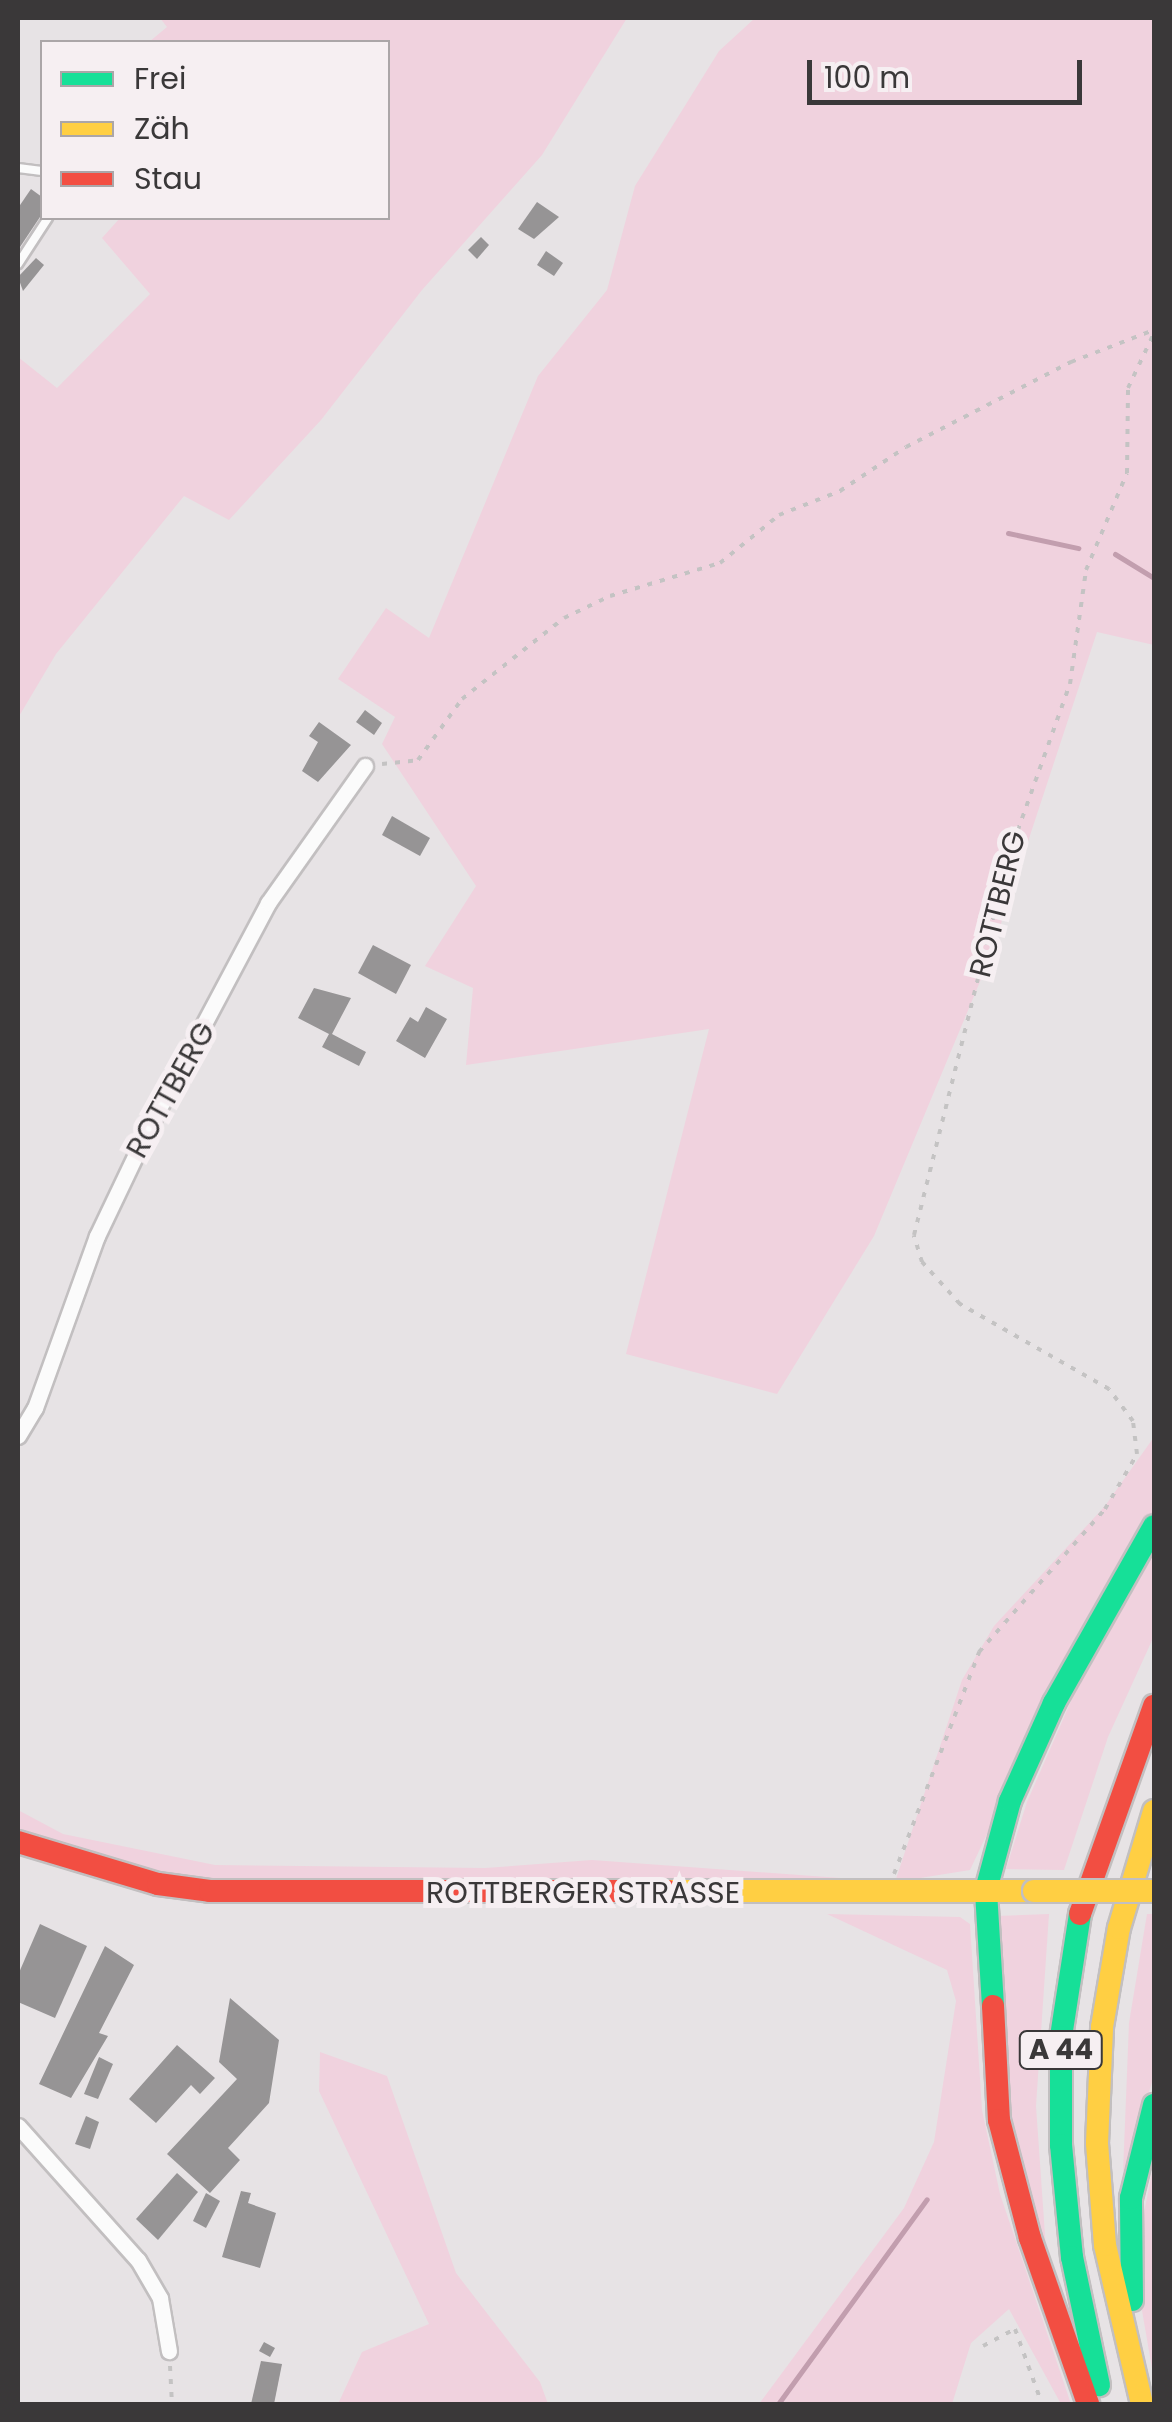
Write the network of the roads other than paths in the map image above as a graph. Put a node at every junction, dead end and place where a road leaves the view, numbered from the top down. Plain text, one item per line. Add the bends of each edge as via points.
1 (47, 220) edge
2 (18, 264) edge
3 (366, 766) road end
4 (18, 1436) edge
5 (1154, 1526) edge
6 (1154, 1706) edge
7 (1154, 1811) edge
8 (18, 1842) edge
9 (986, 1890) junction
10 (1154, 1891) edge
11 (1154, 2104) edge
12 (18, 2126) edge
13 (1125, 2348) junction
14 (169, 2351) road end
15 (1088, 2404) edge
16 (1105, 2404) edge
17 (1142, 2404) edge

1 - 2 lane
3 - 4 street, ROTTBERG via 268,902 148,1129 97,1236 35,1408
5 - 9 main road via 1054,1702 1010,1800
6 - 16 main road, A 44 via 1092,1867 1062,2037 1061,2145 1072,2257
7 - 13 main road, A 44 via 1119,1928 1102,2027 1097,2143 1105,2245
8 - 9 main road, ROTTBERGER STRASSE via 141,1880 210,1891
9 - 10 main road, ROTTBERGER STRASSE, bridge
9 - 15 main road via 999,2120 1030,2238
11 - 13 main road via 1131,2198 1132,2302
12 - 14 street via 138,2260 160,2298
13 - 17 main road, A 44

